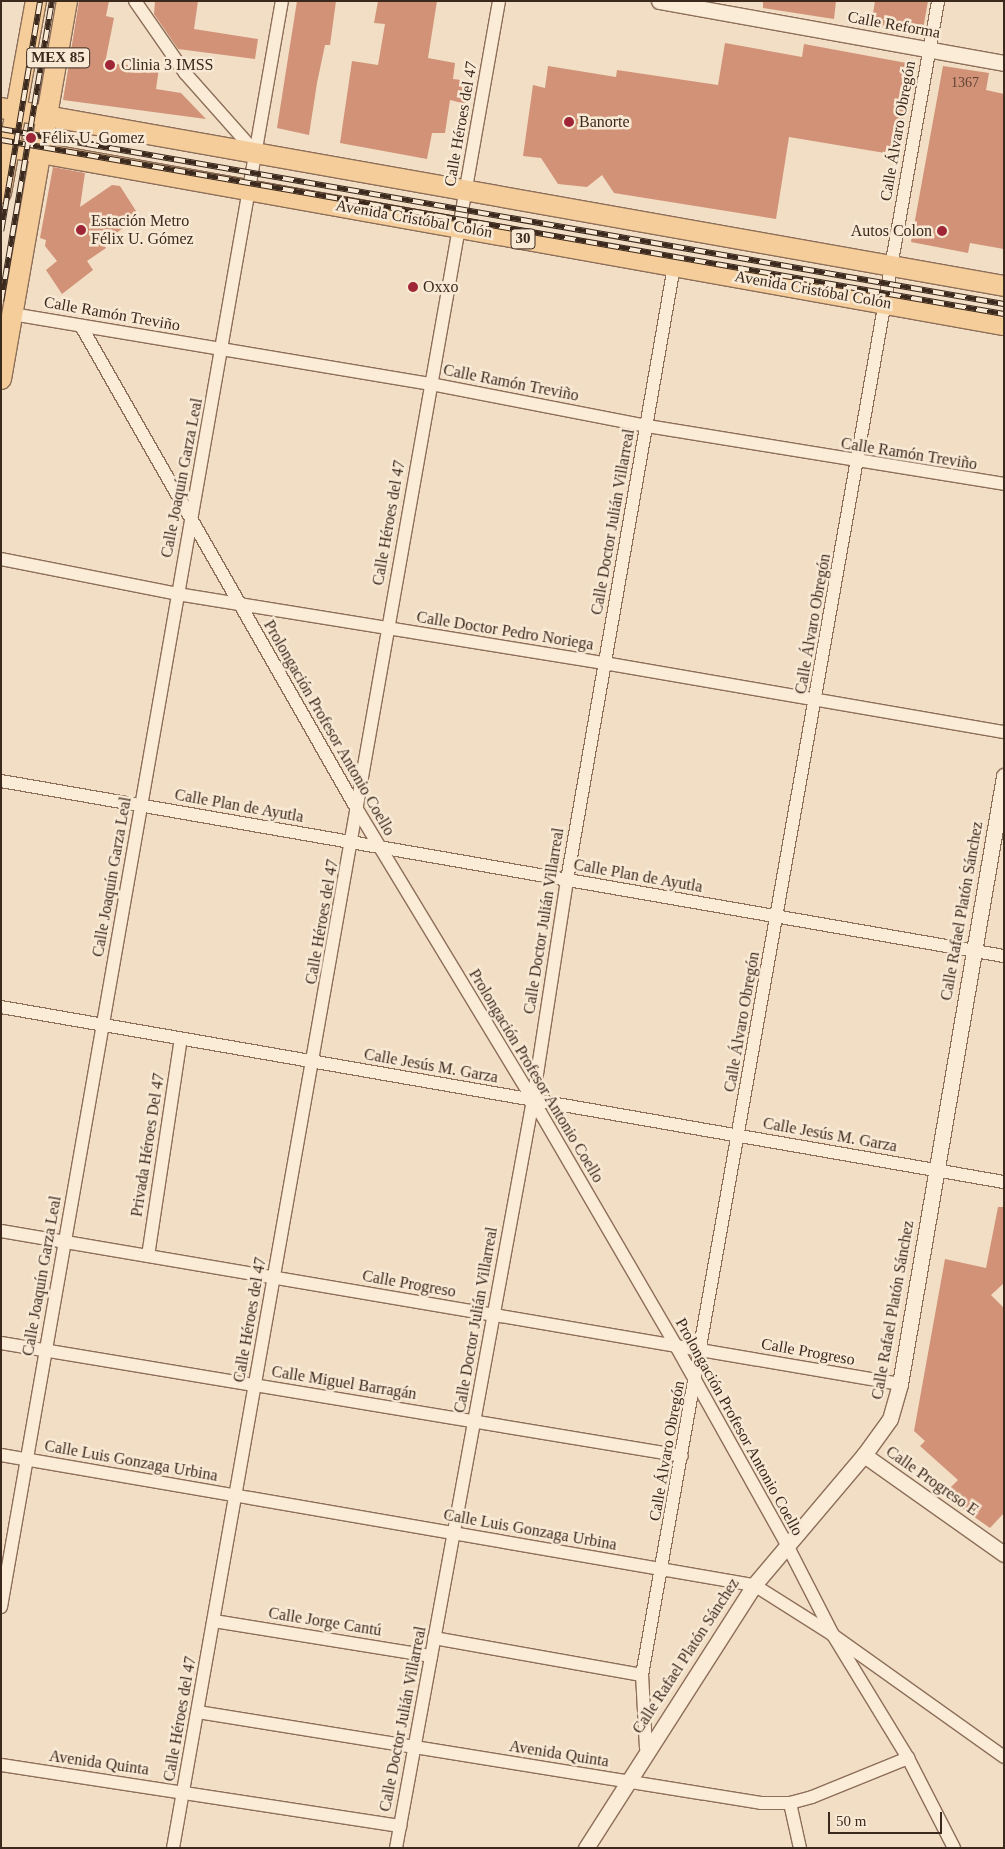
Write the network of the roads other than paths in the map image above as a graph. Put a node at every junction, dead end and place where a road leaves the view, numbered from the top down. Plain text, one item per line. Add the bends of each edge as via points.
1 (36, 1) edge
2 (67, 1) edge
3 (135, 1) edge
4 (282, 1) edge
5 (499, 1) edge
6 (659, 1) edge
7 (938, 1) edge
8 (718, 7) edge
9 (929, 49) junction
10 (1004, 62) edge
11 (8, 109) edge
12 (49, 116) junction
13 (5, 147) edge
14 (42, 153) junction
15 (257, 154) junction
16 (251, 190) junction
17 (466, 191) junction
18 (1, 193) edge
19 (458, 227) junction
20 (674, 266) junction
21 (889, 267) junction
22 (1004, 286) edge
23 (883, 303) junction
24 (12, 314) junction
25 (1004, 325) edge
26 (81, 326) junction
27 (224, 350) junction
28 (1, 379) edge
29 (431, 384) junction
30 (647, 426) junction
31 (858, 462) junction
32 (1004, 484) edge
33 (192, 516) junction
34 (1, 559) edge
35 (177, 594) junction
36 (239, 604) junction
37 (387, 629) junction
38 (604, 662) junction
39 (817, 699) junction
40 (1004, 732) edge
41 (1004, 776) edge
42 (1, 781) edge
43 (141, 805) junction
44 (358, 811) junction
45 (352, 843) junction
46 (380, 848) junction
47 (566, 880) junction
48 (778, 917) junction
49 (973, 950) junction
50 (1004, 956) edge
51 (1, 1007) edge
52 (102, 1025) junction
53 (181, 1039) junction
54 (312, 1062) junction
55 (533, 1100) junction
56 (738, 1136) junction
57 (934, 1170) junction
58 (1004, 1182) edge
59 (1, 1231) edge
60 (65, 1242) junction
61 (148, 1256) junction
62 (274, 1277) junction
63 (493, 1315) junction
64 (1, 1343) edge
65 (676, 1346) junction
66 (46, 1350) junction
67 (701, 1351) junction
68 (900, 1384) junction
69 (255, 1385) junction
70 (695, 1385) junction
71 (474, 1421) junction
72 (1, 1455) edge
73 (864, 1455) junction
74 (682, 1456) junction
75 (27, 1460) junction
76 (236, 1496) junction
77 (455, 1533) junction
78 (786, 1543) junction
79 (1004, 1554) edge
80 (662, 1569) junction
81 (754, 1585) junction
82 (1, 1607) edge
83 (214, 1621) junction
84 (833, 1635) junction
85 (434, 1638) junction
86 (431, 1656) junction
87 (642, 1675) junction
88 (198, 1712) junction
89 (414, 1747) junction
90 (646, 1748) junction
91 (1004, 1757) edge
92 (908, 1758) junction
93 (1, 1765) edge
94 (626, 1781) junction
95 (183, 1792) junction
96 (790, 1803) junction
97 (400, 1826) junction
98 (173, 1848) edge
99 (396, 1848) edge
100 (586, 1848) edge
101 (800, 1848) edge
102 (954, 1848) edge

1 - 11 main road, MEX 85
2 - 12 main road, MEX 85
3 - 15 street via 185,73
4 - 15 street, Calle Joaquín Garza Leal
5 - 17 street, Calle Héroes del 47
6 - 8 street, Calle Reforma
7 - 9 street, Calle Álvaro Obregón
8 - 9 street, Calle Reforma
9 - 10 street, Calle Reforma
9 - 21 street, Calle Álvaro Obregón
11 - 12 main road, 30
11 - 13 main road, MEX 85
12 - 14 main road, MEX 85
12 - 15 main road, 30
13 - 14 main road, Avenida Cristóbal Colón / 30
13 - 18 main road, MEX 85
14 - 16 main road, Avenida Cristóbal Colón / 30
14 - 24 main road, MEX 85
15 - 16 street, Calle Joaquín Garza Leal
15 - 17 main road, 30
16 - 19 main road, Avenida Cristóbal Colón / 30
16 - 27 street, Calle Joaquín Garza Leal
17 - 19 street, Calle Héroes del 47
17 - 21 main road, 30
19 - 20 main road, Avenida Cristóbal Colón / 30
19 - 29 street, Calle Héroes del 47
20 - 23 main road, Avenida Cristóbal Colón / 30
20 - 30 street, Calle Doctor Julián Villarreal
21 - 22 main road, 30
21 - 23 street, Calle Álvaro Obregón
23 - 25 main road, Avenida Cristóbal Colón / 30
23 - 31 street, Calle Álvaro Obregón
24 - 26 street, Calle Ramón Treviño
24 - 28 main road, MEX 85
26 - 27 street, Calle Ramón Treviño
26 - 33 street, Prolongación Profesor Antonio Coello
27 - 29 street, Calle Ramón Treviño
27 - 33 street, Calle Joaquín Garza Leal
29 - 30 street, Calle Ramón Treviño
29 - 37 street, Calle Héroes del 47
30 - 31 street, Calle Ramón Treviño
30 - 38 street, Calle Doctor Julián Villarreal
31 - 32 street, Calle Ramón Treviño
31 - 39 street, Calle Álvaro Obregón
33 - 35 street, Calle Joaquín Garza Leal
33 - 36 street, Prolongación Profesor Antonio Coello
34 - 35 street, Calle Doctor Pedro Noriega
35 - 36 street, Calle Doctor Pedro Noriega
35 - 43 street, Calle Joaquín Garza Leal
36 - 37 street, Calle Doctor Pedro Noriega
36 - 44 street, Prolongación Profesor Antonio Coello
37 - 38 street, Calle Doctor Pedro Noriega
37 - 44 street, Calle Héroes del 47
38 - 39 street, Calle Doctor Pedro Noriega
38 - 47 street, Calle Doctor Julián Villarreal
39 - 40 street, Calle Doctor Pedro Noriega
39 - 48 street, Calle Álvaro Obregón
41 - 49 street, Calle Rafael Platón Sánchez
42 - 43 street, Calle Plan de Ayutla
43 - 45 street, Calle Plan de Ayutla
43 - 52 street, Calle Joaquín Garza Leal
44 - 45 street, Calle Héroes del 47
44 - 46 street, Prolongación Profesor Antonio Coello
45 - 46 street, Calle Plan de Ayutla
45 - 54 street, Calle Héroes del 47
46 - 47 street, Calle Plan de Ayutla
46 - 55 street, Prolongación Profesor Antonio Coello
47 - 48 street, Calle Plan de Ayutla
47 - 55 street, Calle Doctor Julián Villarreal
48 - 49 street, Calle Plan de Ayutla
48 - 56 street, Calle Álvaro Obregón
49 - 50 street, Calle Plan de Ayutla
49 - 57 street, Calle Rafael Platón Sánchez
51 - 52 street, Calle Jesús M. Garza
52 - 53 street, Calle Jesús M. Garza
52 - 60 street, Calle Joaquín Garza Leal
53 - 54 street, Calle Jesús M. Garza
53 - 61 street, Privada Héroes Del 47
54 - 55 street, Calle Jesús M. Garza
54 - 62 street, Calle Héroes del 47
55 - 56 street, Calle Jesús M. Garza
55 - 63 street, Calle Doctor Julián Villarreal
55 - 65 street, Prolongación Profesor Antonio Coello
56 - 57 street, Calle Jesús M. Garza
56 - 67 street, Calle Álvaro Obregón
57 - 58 street, Calle Jesús M. Garza
57 - 68 street, Calle Rafael Platón Sánchez
59 - 60 street, Calle Progreso
60 - 61 street, Calle Progreso
60 - 66 street, Calle Joaquín Garza Leal
61 - 62 street, Calle Progreso
62 - 63 street, Calle Progreso
62 - 69 street, Calle Héroes del 47
63 - 65 street, Calle Progreso
63 - 71 street, Calle Doctor Julián Villarreal
64 - 66 street, Calle Miguel Barragán
65 - 67 street, Calle Progreso
65 - 70 street, Prolongación Profesor Antonio Coello
66 - 69 street, Calle Miguel Barragán
66 - 75 street, Calle Joaquín Garza Leal
67 - 68 street, Calle Progreso
67 - 70 street, Calle Álvaro Obregón
68 - 73 street, Calle Rafael Platón Sánchez via 890,1420
69 - 71 street, Calle Miguel Barragán
69 - 76 street, Calle Héroes del 47
70 - 74 street, Calle Álvaro Obregón
70 - 78 street, Prolongación Profesor Antonio Coello
71 - 74 street, Calle Miguel Barragán
71 - 77 street, Calle Doctor Julián Villarreal
72 - 75 street, Calle Luis Gonzaga Urbina
73 - 78 street, Calle Rafael Platón Sánchez
73 - 79 street, Calle Progreso E
74 - 80 street, Calle Álvaro Obregón
75 - 76 street, Calle Luis Gonzaga Urbina
75 - 82 street, Calle Joaquín Garza Leal
76 - 77 street, Calle Luis Gonzaga Urbina
76 - 83 street, Calle Héroes del 47
77 - 80 street, Calle Luis Gonzaga Urbina
77 - 85 street, Calle Doctor Julián Villarreal
78 - 81 street, Calle Rafael Platón Sánchez
78 - 84 street, Prolongación Profesor Antonio Coello
80 - 81 street, Calle Luis Gonzaga Urbina
80 - 87 street, Calle Álvaro Obregón
81 - 84 street, Calle Luis Gonzaga Urbina
81 - 90 street, Calle Rafael Platón Sánchez
83 - 86 street, Calle Jorge Cantú
83 - 88 street, Calle Héroes del 47
84 - 91 street, Calle Luis Gonzaga Urbina
84 - 92 street, Prolongación Profesor Antonio Coello
85 - 86 street, Calle Doctor Julián Villarreal
85 - 87 street
86 - 89 street, Calle Doctor Julián Villarreal
87 - 90 street, Calle Álvaro Obregón
88 - 89 street, Avenida Quinta
88 - 95 street, Calle Héroes del 47
89 - 94 street, Avenida Quinta
89 - 97 street, Calle Doctor Julián Villarreal
90 - 94 street, Calle Rafael Platón Sánchez
92 - 96 street, Avenida Quinta
92 - 102 street, Prolongación Profesor Antonio Coello
93 - 95 street, Avenida Quinta
94 - 96 street, Avenida Quinta via 761,1803
94 - 100 street, Calle Rafael Platón Sánchez
95 - 97 street, Avenida Quinta
95 - 98 street, Calle Héroes del 47
96 - 101 street
97 - 99 street, Calle Doctor Julián Villarreal

